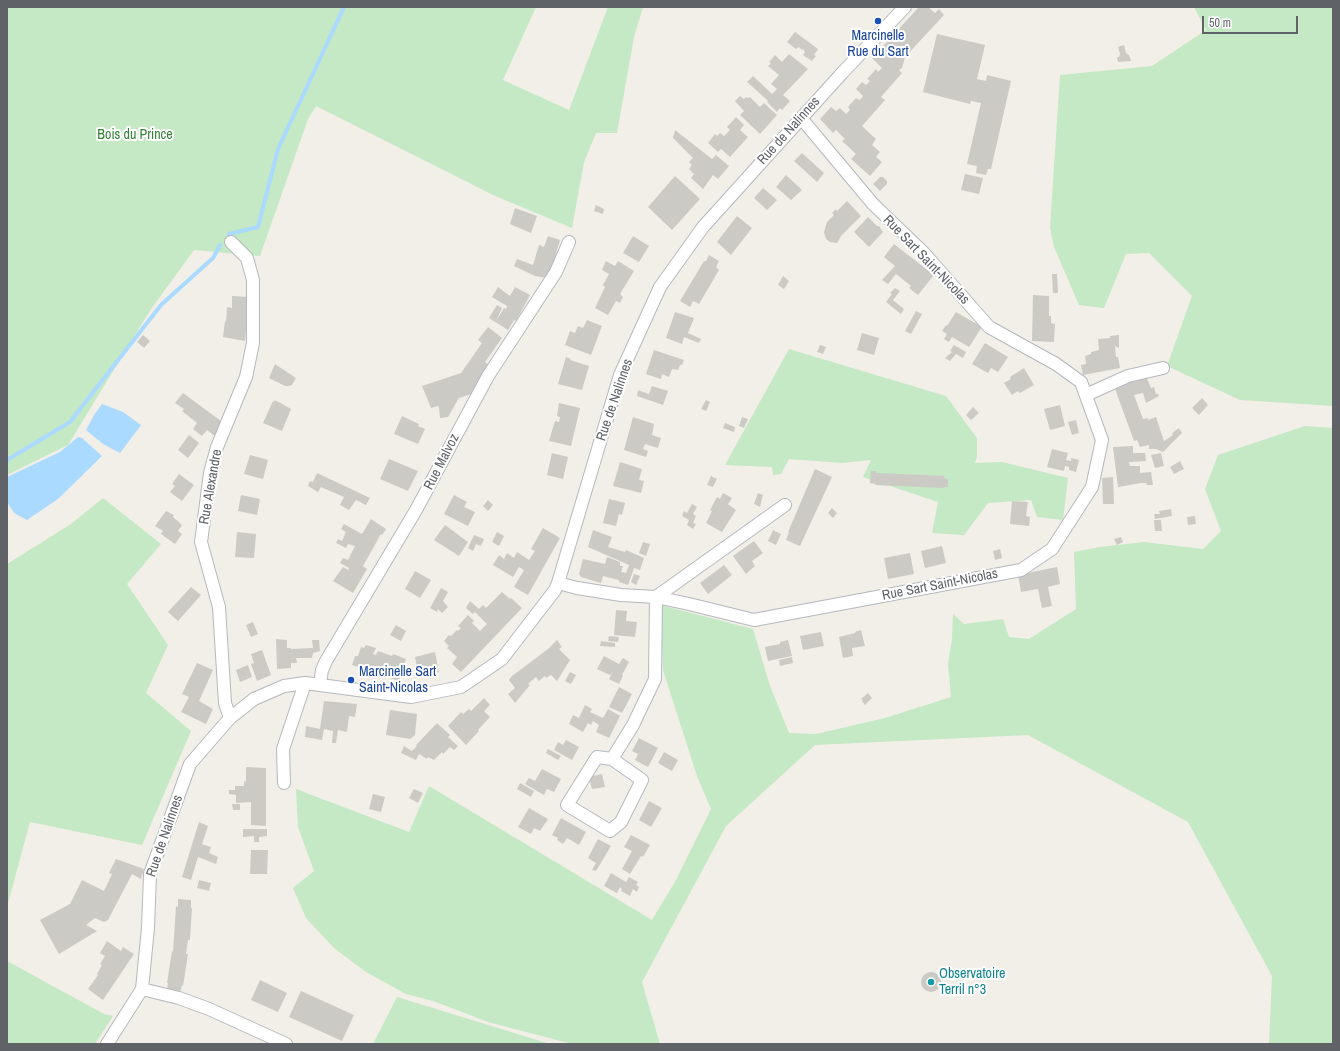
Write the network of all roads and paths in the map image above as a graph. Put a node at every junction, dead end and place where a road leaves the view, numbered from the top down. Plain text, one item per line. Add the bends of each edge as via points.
1 (905, 7) edge
2 (801, 118) junction
3 (231, 242) dead end
4 (569, 242) dead end
5 (1163, 368) dead end
6 (1086, 396) junction
7 (785, 506) dead end
8 (558, 583) junction
9 (656, 598) junction
10 (305, 683) junction
11 (320, 684) junction
12 (230, 718) junction
13 (612, 759) junction
14 (284, 783) dead end
15 (142, 989) junction
16 (107, 1044) edge
17 (286, 1044) edge

1 - 2 street, Rue de Nalinnes
2 - 6 street, Rue Sart Saint-Nicolas via 873,204 924,253 989,327 1056,364 1080,382
2 - 8 street, Rue de Nalinnes via 703,227 660,287 620,375
3 - 12 street, Rue Alexandre via 246,258 253,280 253,342 246,378 217,447 210,473 201,542 219,607 225,703
4 - 11 street, Rue Malvoz via 556,272 488,376 416,510 326,661
5 - 6 street via 1128,376
6 - 9 street, Rue Sart Saint-Nicolas via 1102,440 1092,487 1052,549 1021,570 754,620
7 - 9 street
8 - 9 street, Rue Sart Saint-Nicolas via 621,595
8 - 11 street, Rue de Nalinnes via 502,659 461,686 411,697
9 - 13 street via 655,679 633,725
10 - 11 street, Rue de Nalinnes
10 - 12 street, Rue de Nalinnes via 284,686 254,699
10 - 14 street via 282,749
12 - 15 street, Rue de Nalinnes via 190,764 150,874
13 - 13 street via 597,757 567,805 610,831 621,822 642,780
15 - 16 street, Rue de Nalinnes
15 - 17 street via 179,998

